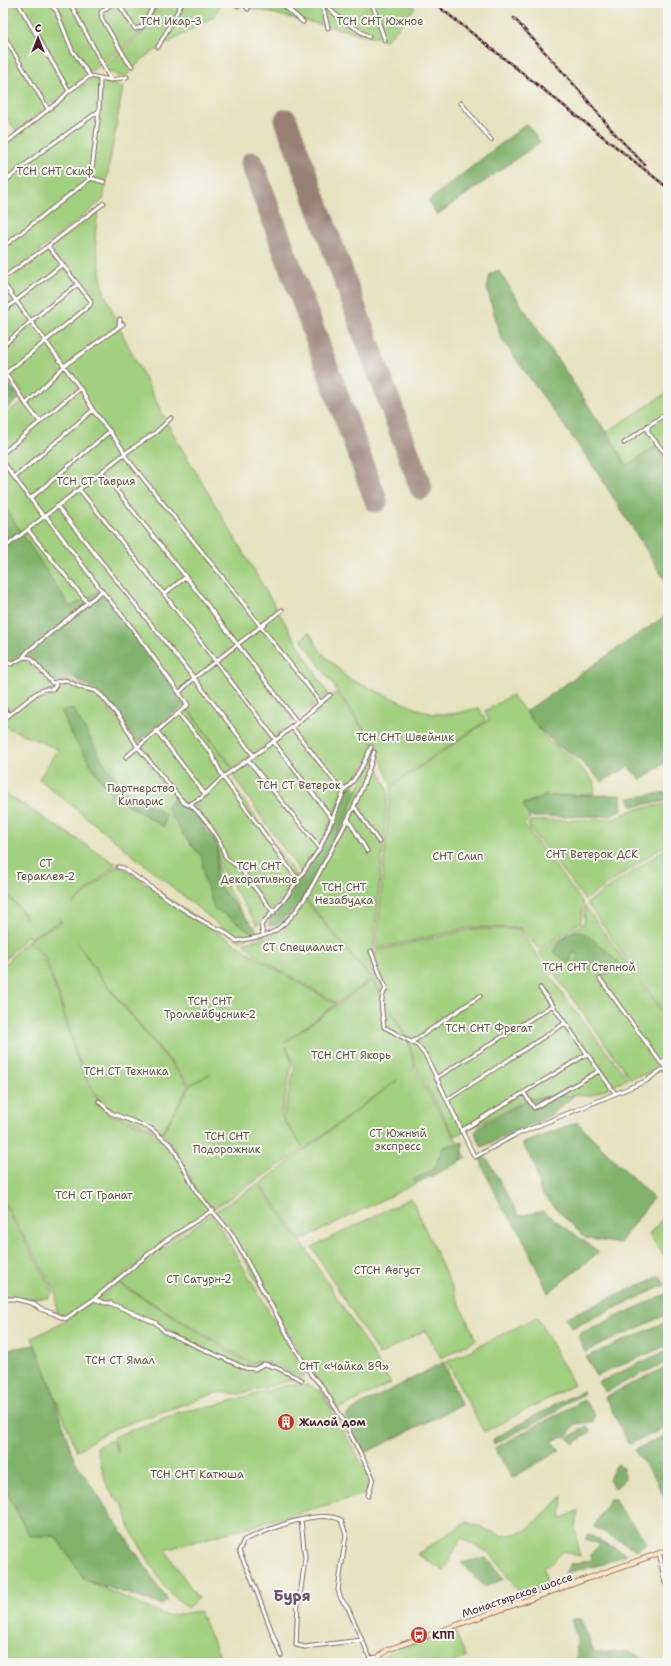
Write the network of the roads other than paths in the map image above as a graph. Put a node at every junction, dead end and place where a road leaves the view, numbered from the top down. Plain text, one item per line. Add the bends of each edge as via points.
1 (18, 3) edge
2 (48, 3) edge
3 (113, 3) edge
4 (118, 3) edge
5 (156, 3) edge
6 (182, 3) edge
7 (229, 3) edge
8 (244, 3) edge
9 (281, 3) edge
10 (323, 3) edge
11 (372, 3) edge
12 (72, 4) edge
13 (239, 6) dead end
14 (248, 9) dead end
15 (303, 22) dead end
16 (328, 28) dead end
17 (3, 35) edge
18 (369, 37) dead end
19 (385, 41) dead end
20 (158, 47) dead end
21 (132, 66) dead end
22 (90, 76) junction
23 (127, 77) dead end
24 (100, 79) junction
25 (111, 80) junction
26 (68, 91) junction
27 (461, 103) dead end
28 (48, 109) junction
29 (99, 111) junction
30 (491, 140) dead end
31 (3, 145) edge
32 (91, 178) junction
33 (3, 182) edge
34 (104, 182) dead end
35 (104, 203) dead end
36 (48, 246) junction
37 (3, 247) edge
38 (63, 264) junction
39 (3, 278) edge
40 (3, 283) edge
41 (78, 284) junction
42 (15, 300) junction
43 (3, 311) edge
44 (120, 319) dead end
45 (31, 321) junction
46 (123, 324) dead end
47 (119, 326) junction
48 (46, 341) junction
49 (3, 346) edge
50 (64, 366) junction
51 (3, 370) edge
52 (6, 373) junction
53 (80, 388) junction
54 (26, 404) junction
55 (93, 410) junction
56 (668, 412) edge
57 (171, 418) dead end
58 (40, 422) junction
59 (648, 425) junction
60 (110, 431) junction
61 (624, 443) dead end
62 (3, 453) edge
63 (124, 454) junction
64 (668, 457) edge
65 (3, 462) edge
66 (102, 472) junction
67 (15, 477) junction
68 (79, 489) junction
69 (31, 498) junction
70 (57, 506) junction
71 (45, 517) junction
72 (28, 530) junction
73 (3, 550) edge
74 (186, 576) junction
75 (102, 591) junction
76 (164, 594) junction
77 (87, 602) junction
78 (282, 610) dead end
79 (261, 627) junction
80 (237, 645) junction
81 (3, 658) edge
82 (22, 658) junction
83 (216, 662) junction
84 (194, 678) junction
85 (52, 683) junction
86 (179, 693) junction
87 (330, 695) dead end
88 (319, 703) junction
89 (3, 706) edge
90 (178, 713) junction
91 (9, 715) junction
92 (3, 720) edge
93 (297, 722) junction
94 (291, 726) junction
95 (156, 730) junction
96 (274, 740) junction
97 (137, 746) junction
98 (371, 747) dead end
99 (374, 752) dead end
100 (254, 756) junction
101 (126, 757) dead end
102 (248, 760) junction
103 (223, 777) junction
104 (345, 789) junction
105 (204, 793) junction
106 (190, 804) junction
107 (354, 806) junction
108 (348, 819) junction
109 (333, 820) junction
110 (379, 842) dead end
111 (320, 848) junction
112 (367, 851) dead end
113 (118, 867) dead end
114 (298, 880) junction
115 (274, 913) junction
116 (263, 935) junction
117 (371, 951) dead end
118 (600, 979) dead end
119 (540, 988) dead end
120 (480, 996) dead end
121 (553, 1005) junction
122 (565, 1023) junction
123 (412, 1042) junction
124 (587, 1054) junction
125 (668, 1060) edge
126 (661, 1064) junction
127 (668, 1068) edge
128 (599, 1071) junction
129 (436, 1078) junction
130 (524, 1093) junction
131 (615, 1093) junction
132 (446, 1100) junction
133 (99, 1101) dead end
134 (461, 1131) junction
135 (213, 1210) junction
136 (94, 1298) junction
137 (3, 1299) edge
138 (302, 1380) dead end
139 (368, 1496) dead end
140 (301, 1520) junction
141 (668, 1550) edge
142 (659, 1553) junction
143 (668, 1588) edge
144 (361, 1640) junction
145 (281, 1656) dead end
146 (379, 1657) junction
147 (376, 1663) edge

1 - 26 street
2 - 22 street via 56,10 72,50
3 - 21 street via 101,12 102,19
4 - 5 street via 136,29 142,27
6 - 20 street
7 - 13 street
8 - 14 street
9 - 15 street
10 - 16 street
10 - 18 street via 337,16
11 - 19 street
12 - 25 street
17 - 28 street
22 - 24 street
22 - 26 street
23 - 25 street
24 - 25 street
24 - 29 street
26 - 28 street
27 - 30 street
28 - 31 street
29 - 32 street
29 - 33 street
32 - 34 street
32 - 37 street
35 - 36 street
36 - 38 street
36 - 39 street
38 - 41 street
38 - 42 street
40 - 42 street
41 - 45 street
41 - 48 street via 91,301 90,305
42 - 43 street
42 - 45 street
44 - 47 street
45 - 48 street
45 - 49 street
46 - 47 street
47 - 50 street
48 - 50 street
48 - 52 street
50 - 53 street
50 - 54 street
51 - 52 street
52 - 54 street
53 - 55 street
53 - 58 street
54 - 58 street
55 - 60 street
55 - 67 street
56 - 59 street
57 - 63 street
58 - 62 street
59 - 61 street
59 - 64 street via 648,432
60 - 63 street
60 - 69 street
63 - 66 street
63 - 79 street
65 - 67 street
66 - 68 street
66 - 74 street
67 - 69 street
68 - 70 street
68 - 76 street
69 - 71 street
70 - 71 street
70 - 84 street
71 - 72 street
71 - 75 street
72 - 73 street
72 - 77 street
74 - 76 street
74 - 80 street
75 - 77 street
75 - 86 street
76 - 83 street
77 - 82 street
78 - 79 street
79 - 80 street
79 - 88 street via 318,698
80 - 83 street
80 - 93 street
81 - 82 street via 11,664
82 - 85 street via 31,658
83 - 84 street
83 - 96 street
84 - 86 street
84 - 100 street
85 - 91 street via 56,684 54,689 38,692
85 - 97 street via 65,680 96,691 121,719
86 - 90 street via 188,705
87 - 88 street
88 - 93 street
89 - 91 street
90 - 95 street
90 - 103 street via 211,753
91 - 92 street
93 - 94 street
94 - 96 street
94 - 104 street via 339,787
95 - 97 street
95 - 105 street
96 - 100 street
96 - 109 street
97 - 101 street
97 - 106 street via 184,803
98 - 104 street via 364,763
99 - 107 street via 369,774
100 - 102 street
102 - 103 street
102 - 111 street
103 - 105 street
103 - 114 street
104 - 109 street
105 - 106 street via 201,798
106 - 115 street via 210,827 220,842 226,858 240,868
107 - 108 street
107 - 110 street
108 - 112 street
108 - 116 street via 303,902 280,928
109 - 111 street
111 - 114 street
113 - 116 street via 237,941
114 - 115 street
115 - 116 street via 261,925
117 - 123 street via 386,989 382,994 381,1004 384,1027
118 - 126 street
119 - 121 street
120 - 123 street
121 - 122 street
121 - 129 street
122 - 124 street
122 - 132 street
123 - 129 street via 426,1056
124 - 128 street
124 - 130 street
125 - 126 street
126 - 127 street
127 - 131 street
128 - 130 street via 534,1108
128 - 131 street
129 - 132 street
130 - 134 street
131 - 134 street via 513,1136 474,1157
132 - 134 street
133 - 135 street via 111,1113 150,1128 172,1146 197,1193
135 - 136 street via 162,1243
135 - 139 street via 232,1234 312,1376 321,1385 342,1418 374,1478
136 - 137 street via 65,1319 32,1304 15,1299
136 - 138 street via 156,1323 165,1332 245,1368 255,1369 264,1364
140 - 144 street via 322,1516 341,1520 346,1534 338,1590
140 - 144 street via 305,1558 298,1600 296,1644 305,1647
140 - 145 street via 244,1540 239,1551
141 - 142 main road, Монастырское шоссе
142 - 143 street via 663,1578
142 - 146 main road, Монастырское шоссе via 387,1650
144 - 146 street via 370,1658
146 - 147 main road

